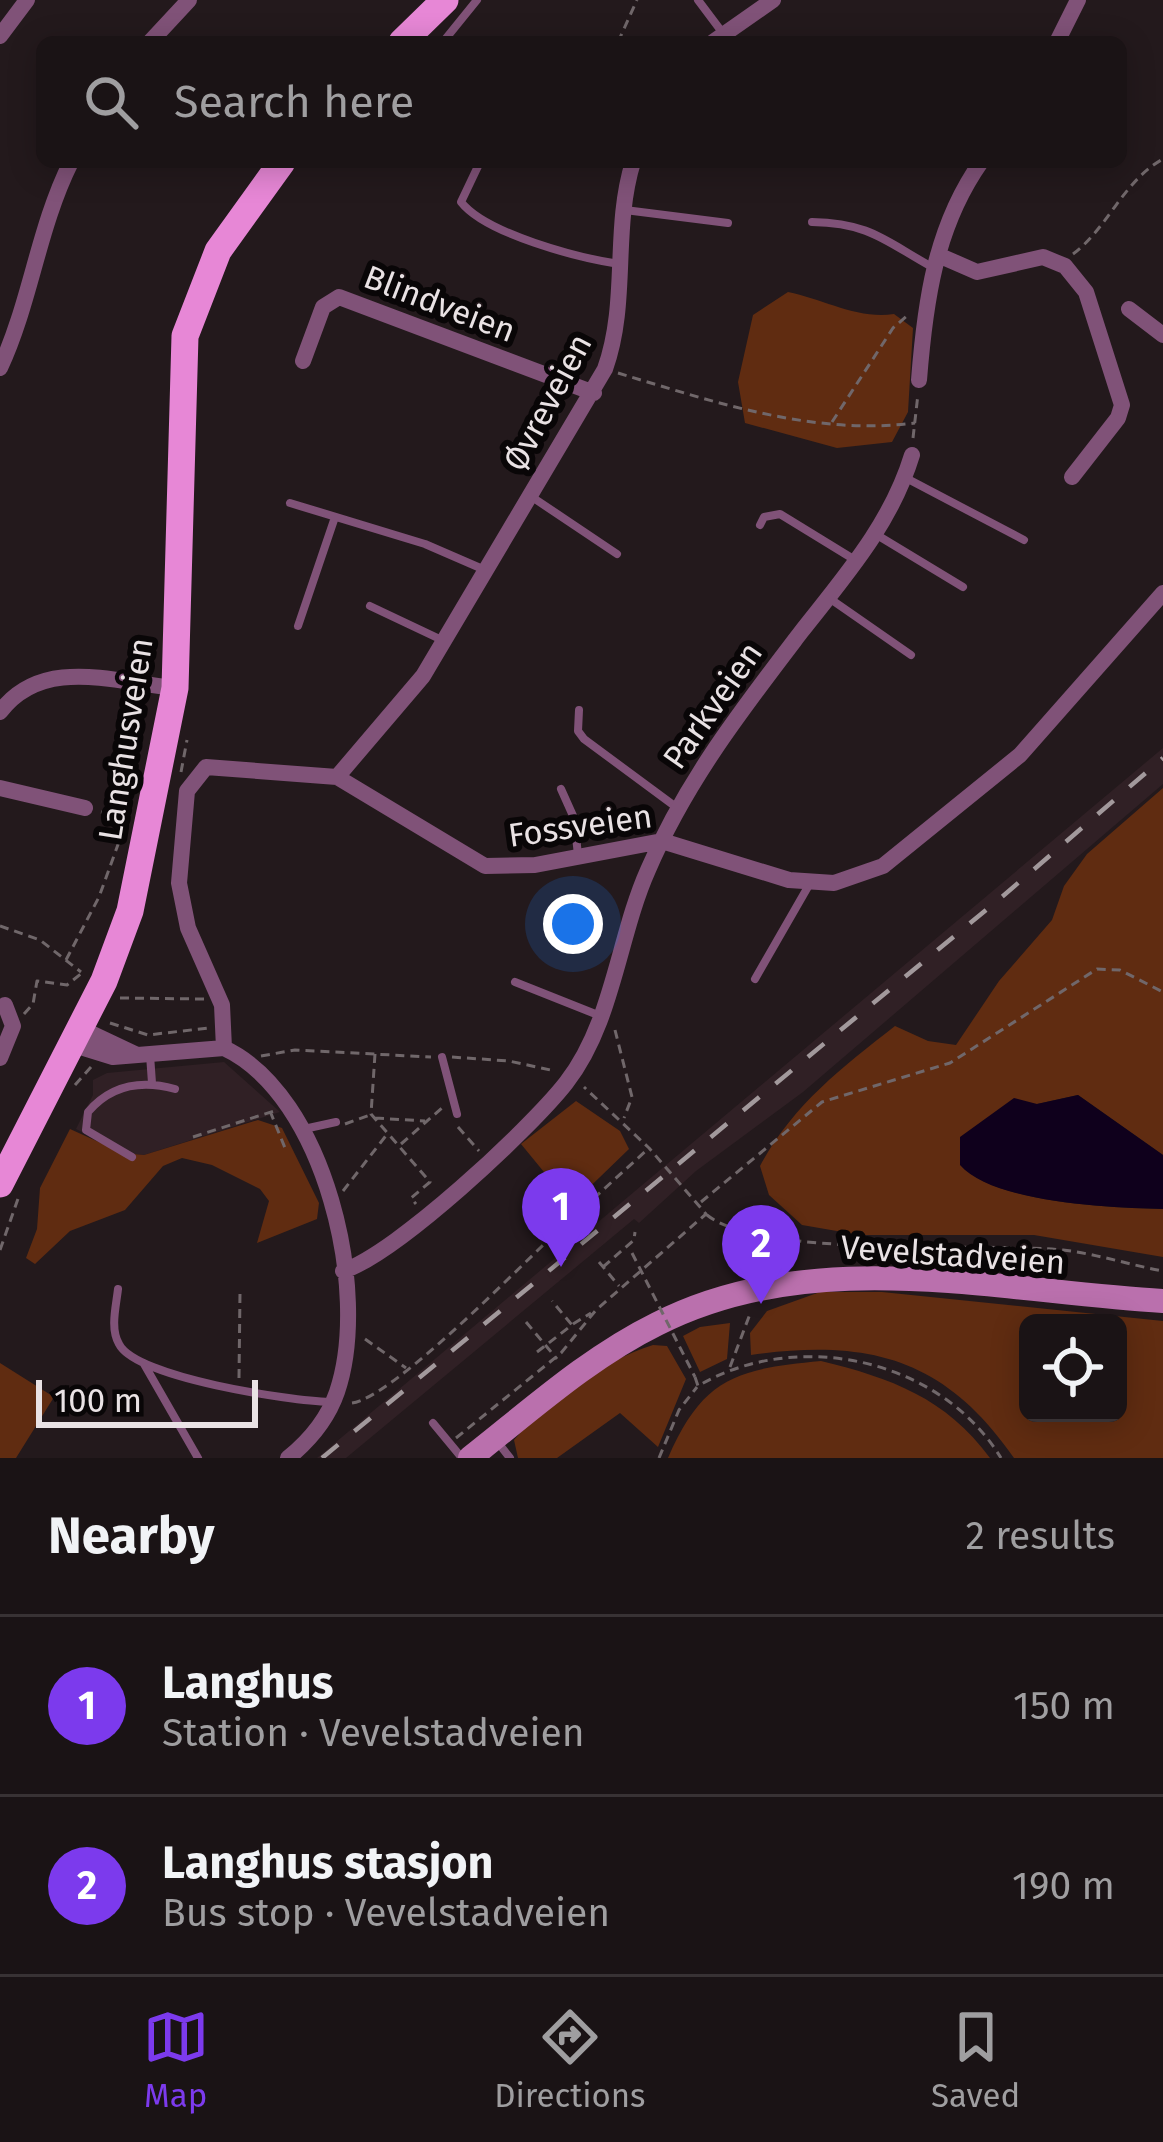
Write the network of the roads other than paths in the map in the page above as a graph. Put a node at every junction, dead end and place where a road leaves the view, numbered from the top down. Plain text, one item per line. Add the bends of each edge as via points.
1 (27, 0) edge
2 (189, 0) edge
3 (432, 0) edge
4 (445, 0) edge
5 (477, 0) edge
6 (698, 0) edge
7 (773, 0) edge
8 (1078, 0) edge
9 (0, 36) edge
10 (156, 36) edge
11 (407, 36) edge
12 (408, 36) edge
13 (448, 36) edge
14 (717, 36) edge
15 (721, 36) edge
16 (1060, 36) edge
17 (67, 168) edge
18 (278, 168) edge
19 (477, 168) edge
20 (632, 168) edge
21 (977, 168) edge
22 (624, 210) junction
23 (812, 222) dead end
24 (728, 223) dead end
25 (936, 261) junction
26 (621, 264) junction
27 (1129, 309) dead end
28 (1163, 335) edge
29 (303, 361) dead end
30 (0, 368) edge
31 (920, 380) road end
32 (593, 393) junction
33 (912, 455) road end
34 (1072, 477) dead end
35 (905, 478) junction
36 (531, 496) junction
37 (290, 503) dead end
38 (334, 520) junction
39 (760, 525) dead end
40 (876, 534) junction
41 (1024, 540) dead end
42 (617, 554) dead end
43 (856, 561) junction
44 (487, 571) junction
45 (963, 587) dead end
46 (1163, 593) edge
47 (828, 597) junction
48 (370, 606) dead end
49 (298, 626) dead end
50 (445, 642) junction
51 (910, 656) dead end
52 (176, 688) junction
53 (579, 710) dead end
54 (0, 712) edge
55 (337, 777) junction
56 (0, 788) edge
57 (561, 789) dead end
58 (85, 808) road end
59 (677, 808) junction
60 (662, 841) junction
61 (578, 856) junction
62 (809, 885) junction
63 (755, 979) dead end
64 (515, 982) dead end
65 (602, 1007) junction
66 (9, 1013) road end
67 (82, 1044) junction
68 (224, 1048) junction
69 (143, 1054) junction
70 (442, 1057) road end
71 (0, 1058) edge
72 (152, 1083) junction
73 (175, 1089) dead end
74 (457, 1114) road end
75 (336, 1122) dead end
76 (304, 1130) junction
77 (132, 1157) dead end
78 (7, 1189) edge
79 (344, 1270) junction
80 (118, 1289) dead end
81 (1163, 1301) edge
82 (143, 1364) junction
83 (333, 1402) junction
84 (433, 1423) dead end
85 (503, 1448) edge
86 (461, 1453) edge
87 (198, 1458) edge
88 (288, 1458) edge

1 - 9 street
2 - 10 street
3 - 11 main road
4 - 12 main road
5 - 13 lane
6 - 14 lane
7 - 15 street
8 - 16 street
17 - 30 street
18 - 52 main road, Langhusveien via 218,251 185,336
19 - 26 lane via 461,202 472,214 515,235
20 - 22 street, Øvreveien
21 - 25 street
22 - 24 lane
22 - 26 street, Øvreveien
23 - 25 lane via 851,223
25 - 31 street
25 - 34 street via 976,272 1043,257 1065,266 1086,292 1122,405
26 - 32 street, Øvreveien via 617,331
27 - 28 street
29 - 32 street, Blindveien via 322,307 339,296
32 - 36 street, Øvreveien
33 - 35 street, Parkveien
35 - 40 street, Parkveien
35 - 41 lane
36 - 42 lane, Øvreveien
36 - 44 street, Øvreveien
37 - 38 lane
38 - 44 lane
38 - 49 lane
39 - 43 lane via 780,514
40 - 43 street, Parkveien
40 - 45 lane
43 - 47 street, Parkveien
44 - 50 street, Øvreveien
46 - 62 street, Fossveien via 1020,755 910,847 858,878
47 - 51 lane
47 - 59 street, Parkveien
48 - 50 lane
50 - 55 street, Øvreveien
52 - 54 street via 70,674 29,686
52 - 67 main road, Langhusveien via 124,930
53 - 59 lane via 584,740
55 - 61 street, Fossveien via 485,866
55 - 68 street, Fossveien via 217,765 199,772 186,800 180,896 222,1005
56 - 58 street
57 - 61 lane
59 - 60 street, Parkveien
60 - 61 street, Fossveien
60 - 62 street, Fossveien
60 - 65 street, Parkveien
62 - 63 lane
64 - 65 lane
65 - 79 street, Parkveien via 571,1076 432,1209
66 - 71 street
67 - 69 street
67 - 78 main road, Langhusveien
68 - 69 street
68 - 76 street via 289,1101
69 - 72 lane
70 - 74 lane
72 - 73 lane
72 - 77 lane via 107,1094 85,1119 92,1136
75 - 76 lane
76 - 79 street
79 - 83 street
80 - 82 lane via 116,1339
81 - 85 main road, Vevelstadveien via 883,1277 746,1291 619,1346
82 - 83 lane via 283,1401
82 - 87 lane
83 - 88 street
84 - 86 lane
85 - 86 main road, Vevelstadveien

